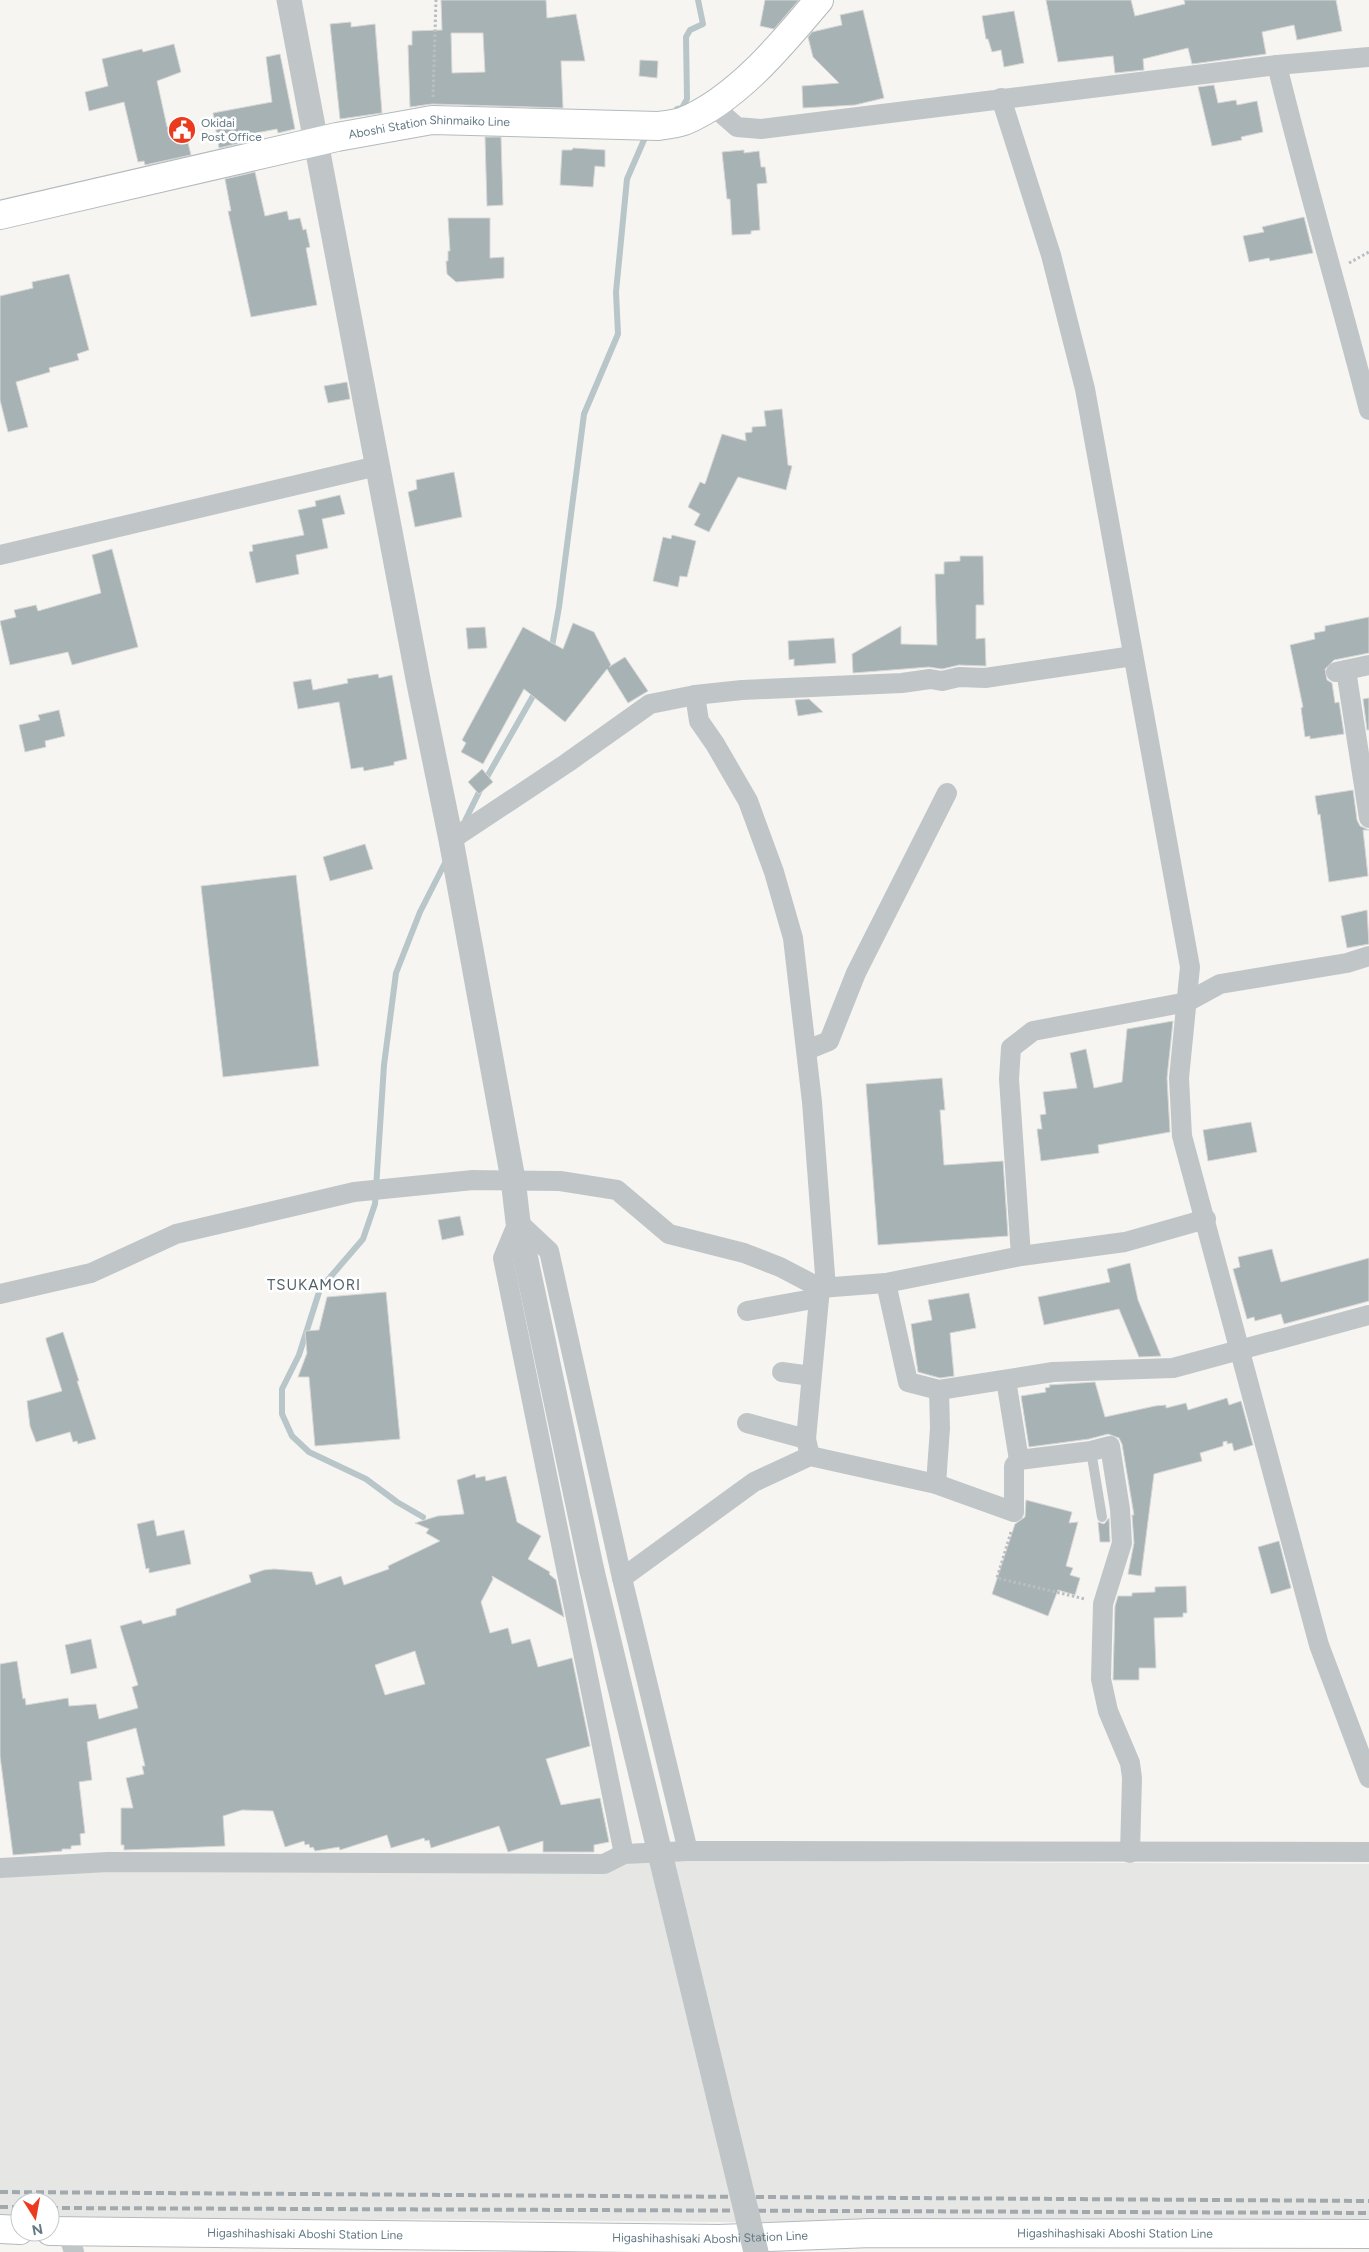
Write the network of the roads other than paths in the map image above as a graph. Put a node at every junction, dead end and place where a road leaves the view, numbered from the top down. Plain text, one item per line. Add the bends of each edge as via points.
1 (289, 0) edge
2 (819, 0) edge
3 (1369, 57) edge
4 (1277, 65) junction
5 (1001, 98) junction
6 (713, 106) junction
7 (316, 142) junction
8 (0, 215) edge
9 (1369, 410) edge
10 (377, 466) junction
11 (0, 555) edge
12 (1133, 656) junction
13 (1369, 666) edge
14 (695, 695) junction
15 (947, 793) dead end
16 (1369, 818) edge
17 (451, 840) junction
18 (1369, 956) edge
19 (1187, 1002) junction
20 (807, 1050) junction
21 (513, 1179) junction
22 (1206, 1219) junction
23 (518, 1222) junction
24 (1021, 1256) junction
25 (886, 1284) junction
26 (821, 1291) junction
27 (0, 1294) edge
28 (746, 1311) dead end
29 (1369, 1315) edge
30 (1240, 1350) junction
31 (782, 1372) dead end
32 (811, 1376) junction
33 (1006, 1380) junction
34 (939, 1390) junction
35 (747, 1423) dead end
36 (808, 1448) junction
37 (1091, 1451) junction
38 (1019, 1460) junction
39 (936, 1484) junction
40 (1102, 1518) dead end
41 (622, 1578) junction
42 (1369, 1778) edge
43 (688, 1851) junction
44 (1369, 1852) edge
45 (1130, 1853) junction
46 (624, 1854) junction
47 (0, 1868) edge
48 (1369, 2234) edge
49 (64, 2238) edge
50 (720, 2245) edge
51 (781, 2245) edge
52 (756, 2252) edge

1 - 7 street
2 - 6 main road, Aboshi Station Shinmaiko Line via 786,39
3 - 4 street
4 - 5 street
4 - 9 street
5 - 6 street via 761,129 737,127
5 - 12 street via 1052,255 1085,389
6 - 7 main road, Aboshi Station Shinmaiko Line via 682,122 658,126 432,120
7 - 8 main road, Aboshi Station Shinmaiko Line
7 - 10 street
10 - 11 street
10 - 17 street
12 - 14 street via 986,678 959,677 942,681 930,679
12 - 19 street via 1190,967
13 - 16 street via 1341,671
14 - 17 street via 650,704
14 - 20 street via 699,721 748,801 774,872 793,938
15 - 20 street via 856,973 829,1041
17 - 21 street
18 - 19 street via 1347,963 1220,984
19 - 22 street via 1179,1078 1182,1136
19 - 24 street via 1033,1032 1011,1048 1009,1080
20 - 26 street
21 - 23 street
21 - 26 street via 560,1181 617,1190 669,1234 744,1253 780,1267
21 - 27 street via 354,1192 176,1234 91,1273
22 - 24 street via 1125,1242
22 - 30 street
23 - 41 street via 549,1251
23 - 46 street via 503,1258
23 - 52 street, bridge via 592,1572
24 - 25 street
25 - 26 street
25 - 34 street via 908,1382
26 - 28 street
26 - 32 street
29 - 30 street
30 - 33 street via 1173,1368 1072,1371
30 - 42 street via 1319,1645
31 - 32 street
32 - 36 street
33 - 34 street
33 - 38 street
34 - 39 street
35 - 36 street
36 - 39 street
36 - 41 street via 754,1482
37 - 38 street
37 - 40 lane
37 - 45 street via 1110,1446 1120,1509 1122,1544 1103,1604 1102,1679 1108,1711 1130,1763
38 - 39 street via 1014,1466 1014,1512
41 - 43 street
43 - 45 street
43 - 46 street
44 - 45 street
46 - 47 street via 604,1864 108,1862
48 - 51 main road, Higashihashisaki Aboshi Station Line via 871,2233
49 - 50 main road, Higashihashisaki Aboshi Station Line
50 - 51 main road, Higashihashisaki Aboshi Station Line

